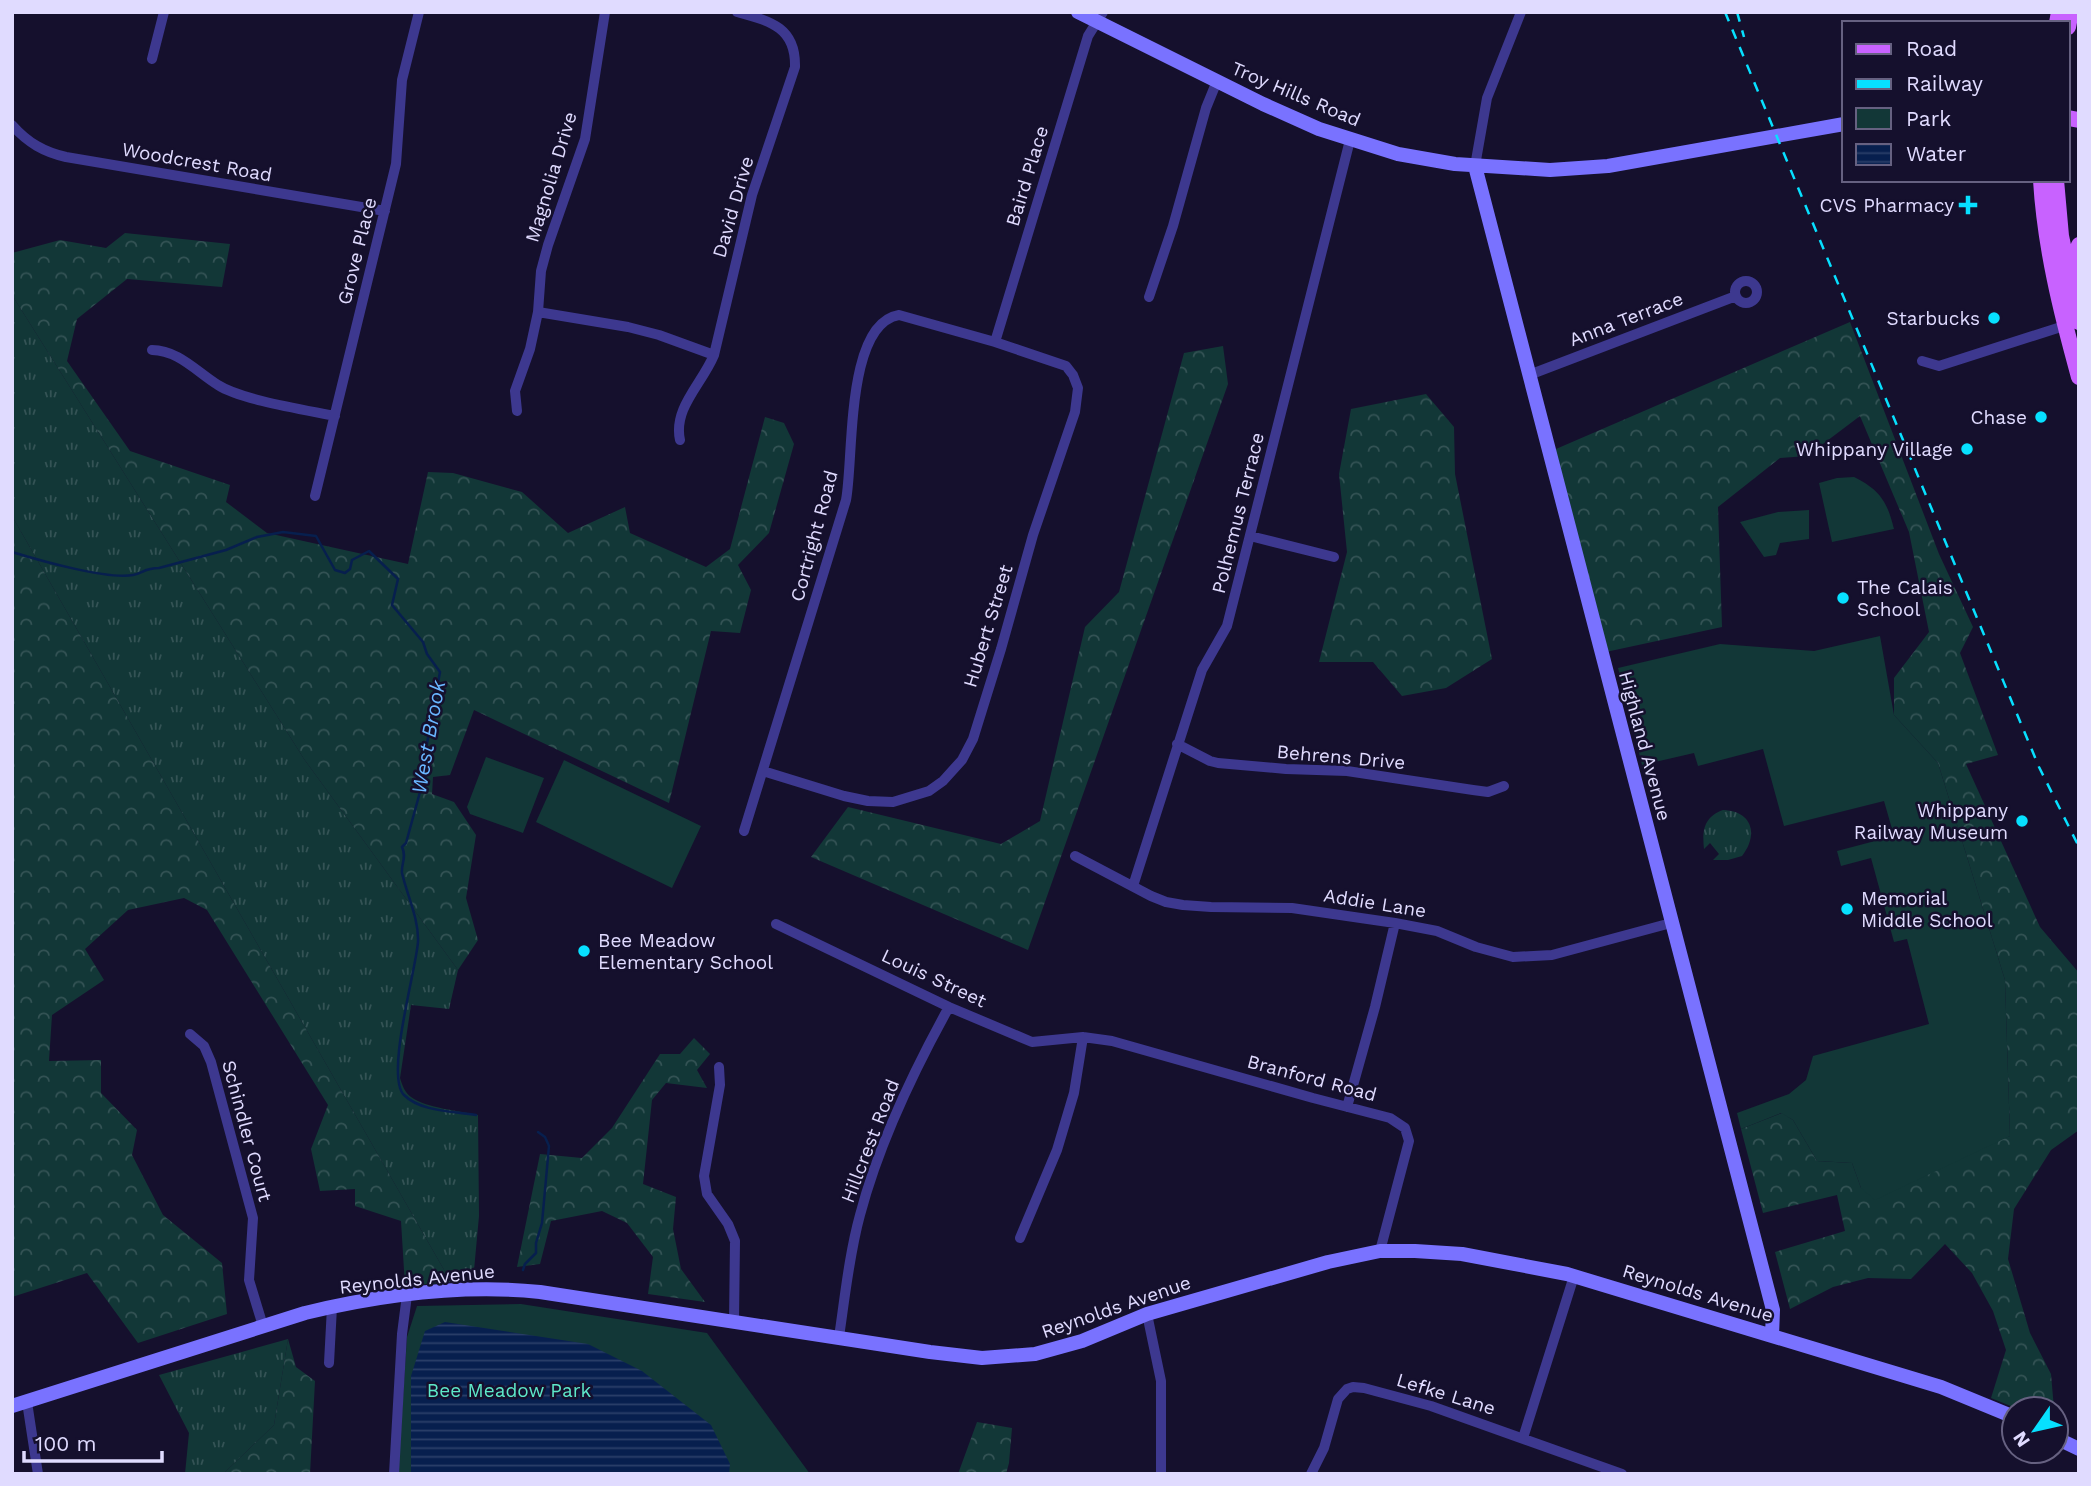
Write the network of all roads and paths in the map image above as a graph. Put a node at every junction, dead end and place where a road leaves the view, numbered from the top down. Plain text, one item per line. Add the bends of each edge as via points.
1 (164, 12) edge
2 (419, 12) edge
3 (605, 12) edge
4 (1078, 12) edge
5 (1521, 12) edge
6 (742, 13) edge
7 (1100, 17) edge
8 (152, 59) dead end
9 (1217, 81) junction
10 (1842, 124) edge
11 (12, 125) edge
12 (1350, 140) junction
13 (1475, 166) junction
14 (2041, 182) edge
15 (2056, 182) edge
16 (385, 211) junction
17 (2079, 245) edge
18 (2071, 287) junction
19 (1736, 296) dead end
20 (1149, 297) dead end
21 (538, 312) junction
22 (2072, 324) edge
23 (995, 342) junction
24 (152, 350) dead end
25 (714, 355) junction
26 (1922, 361) dead end
27 (1529, 375) junction
28 (2079, 377) edge
29 (517, 411) dead end
30 (335, 416) junction
31 (680, 440) dead end
32 (315, 496) dead end
33 (1250, 536) junction
34 (1334, 557) dead end
35 (1177, 744) junction
36 (763, 771) junction
37 (1504, 786) dead end
38 (744, 831) dead end
39 (1075, 856) dead end
40 (1133, 886) junction
41 (1395, 923) junction
42 (1671, 923) junction
43 (776, 924) dead end
44 (949, 1007) junction
45 (190, 1034) dead end
46 (1083, 1037) junction
47 (719, 1067) dead end
48 (1347, 1107) junction
49 (1020, 1238) dead end
50 (1380, 1251) junction
51 (1574, 1276) junction
52 (407, 1295) junction
53 (332, 1307) junction
54 (1147, 1314) junction
55 (734, 1321) junction
56 (263, 1326) junction
57 (1772, 1336) junction
58 (839, 1337) junction
59 (329, 1363) dead end
60 (27, 1402) junction
61 (12, 1406) edge
62 (2000, 1411) edge
63 (1522, 1437) junction
64 (38, 1474) edge
65 (394, 1474) edge
66 (1161, 1474) edge
67 (1311, 1474) edge
68 (1622, 1474) edge

1 - 8 street
2 - 16 street, Grove Place via 402,80 396,164
3 - 21 street, Magnolia Drive via 585,139 548,245
4 - 7 street, Troy Hills Road
5 - 13 street via 1487,98
6 - 25 street, David Drive via 784,31 794,47 795,66 752,195
7 - 9 street, Troy Hills Road
7 - 23 street, Baird Place via 1088,36
9 - 12 street, Troy Hills Road
9 - 20 street
10 - 13 street, Troy Hills Road via 1608,166 1550,170
11 - 16 street, Woodcrest Road via 40,149 66,157
12 - 13 street, Troy Hills Road via 1398,154
12 - 33 street, Polhemus Terrace
13 - 27 street, Highland Avenue
14 - 22 main road via 2045,226
15 - 18 main road
16 - 30 street, Grove Place
17 - 18 main road
18 - 22 main road
19 - 27 street, Anna Terrace
21 - 25 street via 638,330
21 - 29 street, Magnolia Drive via 515,391
22 - 26 street via 1939,366
22 - 28 main road
23 - 36 street, Cortright Road via 899,315 873,331 852,407 846,500
23 - 36 street, Hubert Street via 1066,366 1077,382 1077,400 973,738 962,760 929,791 893,802 844,796
24 - 30 street via 165,350 237,393
25 - 31 street, David Drive via 679,416
27 - 42 street, Highland Avenue
30 - 32 street, Grove Place
33 - 34 street
33 - 35 street, Polhemus Terrace via 1227,626 1202,670
35 - 37 street, Behrens Drive via 1218,763 1347,771 1488,792
35 - 40 street, Polhemus Terrace
36 - 38 street, Cortright Road
39 - 40 street, Addie Lane
40 - 41 street, Addie Lane via 1183,905 1292,908
41 - 42 street, Addie Lane via 1437,931 1500,955 1528,957 1552,955
41 - 48 street
42 - 57 street, Highland Avenue via 1773,1310
43 - 44 street, Louis Street
44 - 46 street, Louis Street via 1032,1042
44 - 58 street, Hillcrest Road via 872,1177 860,1216
45 - 56 street, Schindler Court via 204,1046 211,1062 250,1205 249,1280
46 - 48 street, Branford Road via 1112,1041
46 - 49 street via 1074,1093 1057,1150
47 - 55 street via 704,1175 707,1194 735,1241
48 - 50 street, Branford Road via 1390,1118 1408,1135
50 - 51 street, Reynolds Avenue via 1462,1254
50 - 54 street, Reynolds Avenue
51 - 57 street, Reynolds Avenue
51 - 63 street
52 - 53 street, Reynolds Avenue
52 - 55 street, Reynolds Avenue via 508,1289
52 - 65 street
53 - 56 street, Reynolds Avenue
53 - 59 street
54 - 58 street, Reynolds Avenue via 1058,1349 1008,1357 957,1356
54 - 66 street via 1161,1381
55 - 58 street, Reynolds Avenue
56 - 60 street, Reynolds Avenue
57 - 62 street, Reynolds Avenue via 1941,1387
60 - 61 street, Reynolds Avenue
60 - 64 street
63 - 67 street, Lefke Lane via 1431,1406 1353,1387 1338,1399
63 - 68 street, Lefke Lane

